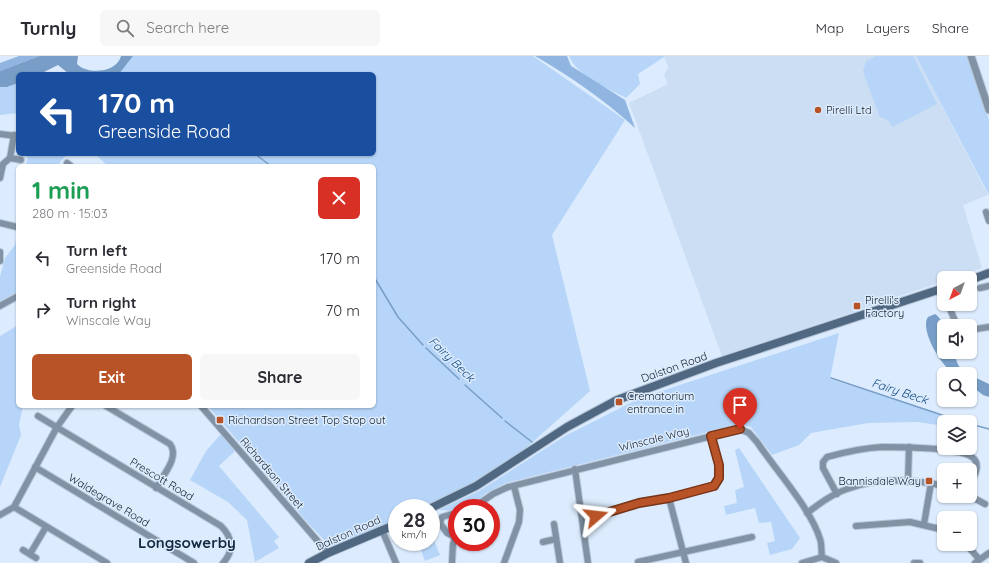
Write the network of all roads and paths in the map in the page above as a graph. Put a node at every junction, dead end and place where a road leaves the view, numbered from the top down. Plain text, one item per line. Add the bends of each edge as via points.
1 (971, 56) edge
2 (989, 110) edge
3 (0, 134) edge
4 (16, 136) edge
5 (10, 158) junction
6 (21, 160) dead end
7 (0, 178) edge
8 (0, 223) edge
9 (16, 227) edge
10 (0, 252) edge
11 (0, 261) edge
12 (989, 273) edge
13 (977, 277) edge
14 (937, 290) edge
15 (16, 297) edge
16 (0, 306) edge
17 (989, 327) edge
18 (977, 329) edge
19 (70, 408) edge
20 (109, 408) edge
21 (203, 408) edge
22 (38, 416) dead end
23 (56, 427) junction
24 (711, 436) junction
25 (909, 448) junction
26 (976, 463) edge
27 (35, 466) junction
28 (575, 469) junction
29 (908, 482) junction
30 (931, 483) junction
31 (937, 484) edge
32 (514, 486) junction
33 (156, 488) junction
34 (837, 494) junction
35 (669, 498) junction
36 (486, 499) edge
37 (977, 500) edge
38 (440, 504) edge
39 (984, 504) dead end
40 (14, 507) junction
41 (807, 513) junction
42 (448, 514) edge
43 (0, 516) edge
44 (582, 520) junction
45 (554, 524) dead end
46 (924, 524) junction
47 (856, 526) dead end
48 (46, 527) junction
49 (388, 528) edge
50 (937, 528) edge
51 (382, 530) junction
52 (448, 533) edge
53 (752, 537) dead end
54 (556, 539) junction
55 (543, 542) dead end
56 (23, 550) dead end
57 (454, 551) edge
58 (683, 551) junction
59 (971, 551) edge
60 (328, 553) junction
61 (989, 553) edge
62 (30, 554) junction
63 (822, 557) junction
64 (36, 558) dead end
65 (98, 561) edge
66 (977, 561) edge
67 (638, 562) dead end
68 (106, 563) edge
69 (194, 563) edge
70 (223, 563) edge
71 (309, 563) edge
72 (396, 563) edge
73 (452, 563) edge
74 (504, 563) edge
75 (560, 563) edge
76 (588, 563) edge
77 (686, 563) edge
78 (802, 563) edge
79 (836, 563) edge
80 (914, 563) edge
81 (920, 563) edge

1 - 2 street
3 - 4 street
4 - 5 street
5 - 6 street
5 - 7 street via 3,164
8 - 9 street
10 - 11 street
12 - 13 main road
14 - 38 main road, Dalston Road via 710,365 616,400 567,427 476,486
15 - 16 street
17 - 18 street
19 - 23 street
20 - 33 street via 170,444 174,449 174,456
21 - 60 street, Richardson Street
22 - 23 street, Prescott Road
23 - 27 street
23 - 33 street, Prescott Road
24 - 28 street, Winscale Way
24 - 35 street via 719,465 719,478 714,486
24 - 41 street, Winscale Way via 740,429 749,433
25 - 26 street via 970,455
25 - 29 street
25 - 34 street via 864,449 827,457 823,462 823,468
27 - 40 street
27 - 69 street, Waldegrave Road
28 - 32 street, Winscale Way
28 - 44 street
29 - 30 street
29 - 34 street via 872,482
30 - 31 street
30 - 46 street
32 - 36 street, Winscale Way
32 - 74 street via 520,510 519,522
33 - 70 street, Prescott Road via 225,530 232,547
34 - 41 street
35 - 44 street via 639,503
35 - 58 street
37 - 39 street
40 - 43 street
40 - 48 street
41 - 63 street, Winscale Way via 821,541
42 - 52 street via 442,517 440,523
44 - 76 street
45 - 54 street
46 - 47 street via 910,522
46 - 50 street
48 - 62 street
48 - 65 street
49 - 51 main road, Dalston Road
51 - 60 main road, Dalston Road
51 - 72 street
53 - 58 street
54 - 55 street
54 - 75 street
56 - 62 street
57 - 73 street
58 - 67 street
58 - 77 street
59 - 66 street
60 - 71 main road, Dalston Road
61 - 66 street
62 - 64 street
63 - 78 street
63 - 79 street
65 - 68 street
80 - 81 street

